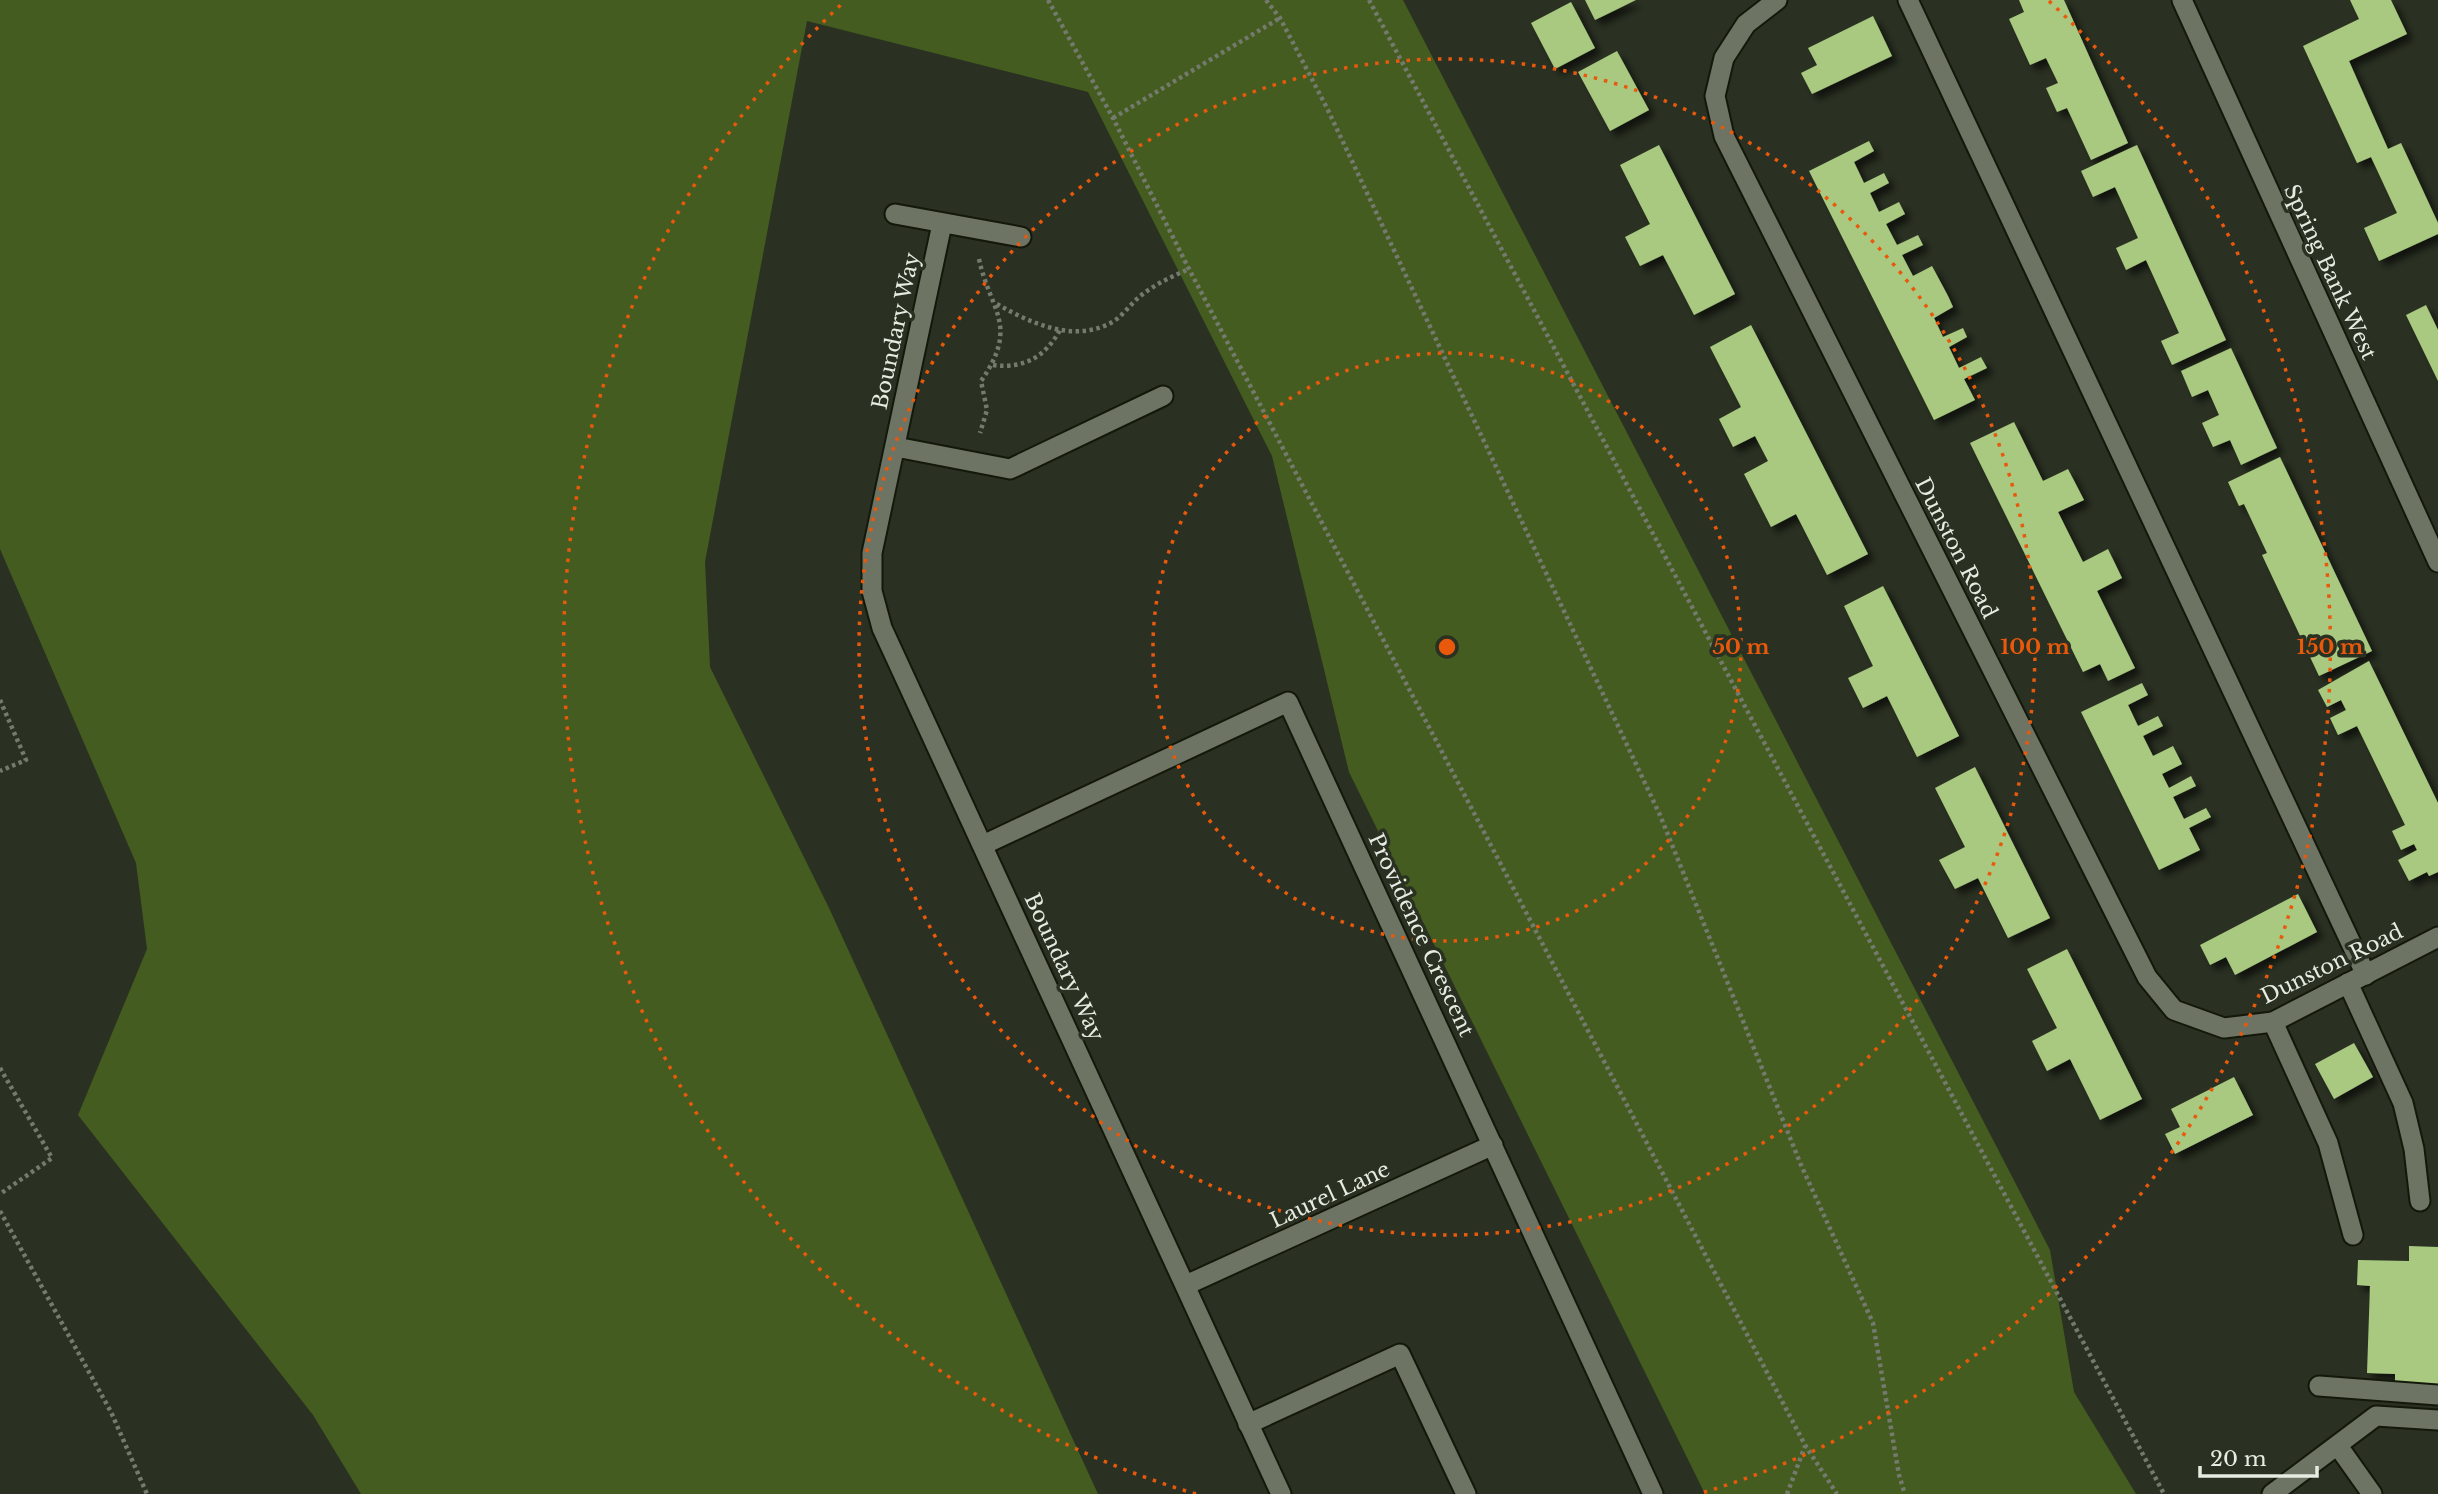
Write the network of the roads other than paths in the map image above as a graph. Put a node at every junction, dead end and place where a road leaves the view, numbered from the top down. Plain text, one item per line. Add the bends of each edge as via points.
1 (1777, 0) edge
2 (1908, 0) edge
3 (2182, 0) edge
4 (895, 214) dead end
5 (942, 224) junction
6 (1021, 237) dead end
7 (1163, 397) dead end
8 (896, 447) junction
9 (2438, 562) edge
10 (983, 845) junction
11 (2438, 937) edge
12 (2366, 975) junction
13 (2348, 984) junction
14 (2273, 1022) junction
15 (1493, 1145) junction
16 (2420, 1201) dead end
17 (2353, 1235) dead end
18 (1186, 1285) junction
19 (2319, 1386) dead end
20 (2438, 1395) edge
21 (2438, 1420) edge
22 (1248, 1424) junction
23 (2338, 1446) junction
24 (1281, 1494) edge
25 (1466, 1494) edge
26 (1653, 1494) edge
27 (2272, 1494) edge
28 (2372, 1494) edge

1 - 14 street, Dunston Road via 1746,23 1724,58 1715,96 1724,136 2147,977 2174,1010 2224,1028
2 - 12 street
3 - 9 street, Spring Bank West
4 - 5 street
5 - 6 street
5 - 8 street, Boundary Way
7 - 8 street via 1010,470
8 - 10 street, Boundary Way via 872,553 872,590 882,628
10 - 15 street, Providence Crescent via 1287,702
10 - 18 street, Boundary Way
11 - 12 street, Dunston Road
12 - 13 street, Dunston Road
13 - 14 street, Dunston Road
13 - 16 street via 2403,1103
14 - 17 street via 2328,1143
15 - 18 street, Laurel Lane
15 - 26 street, Providence Crescent
18 - 22 street, Boundary Way
19 - 20 street
21 - 23 street via 2376,1416
22 - 24 street, Boundary Way
22 - 25 street via 1400,1354
23 - 27 street
23 - 28 street

